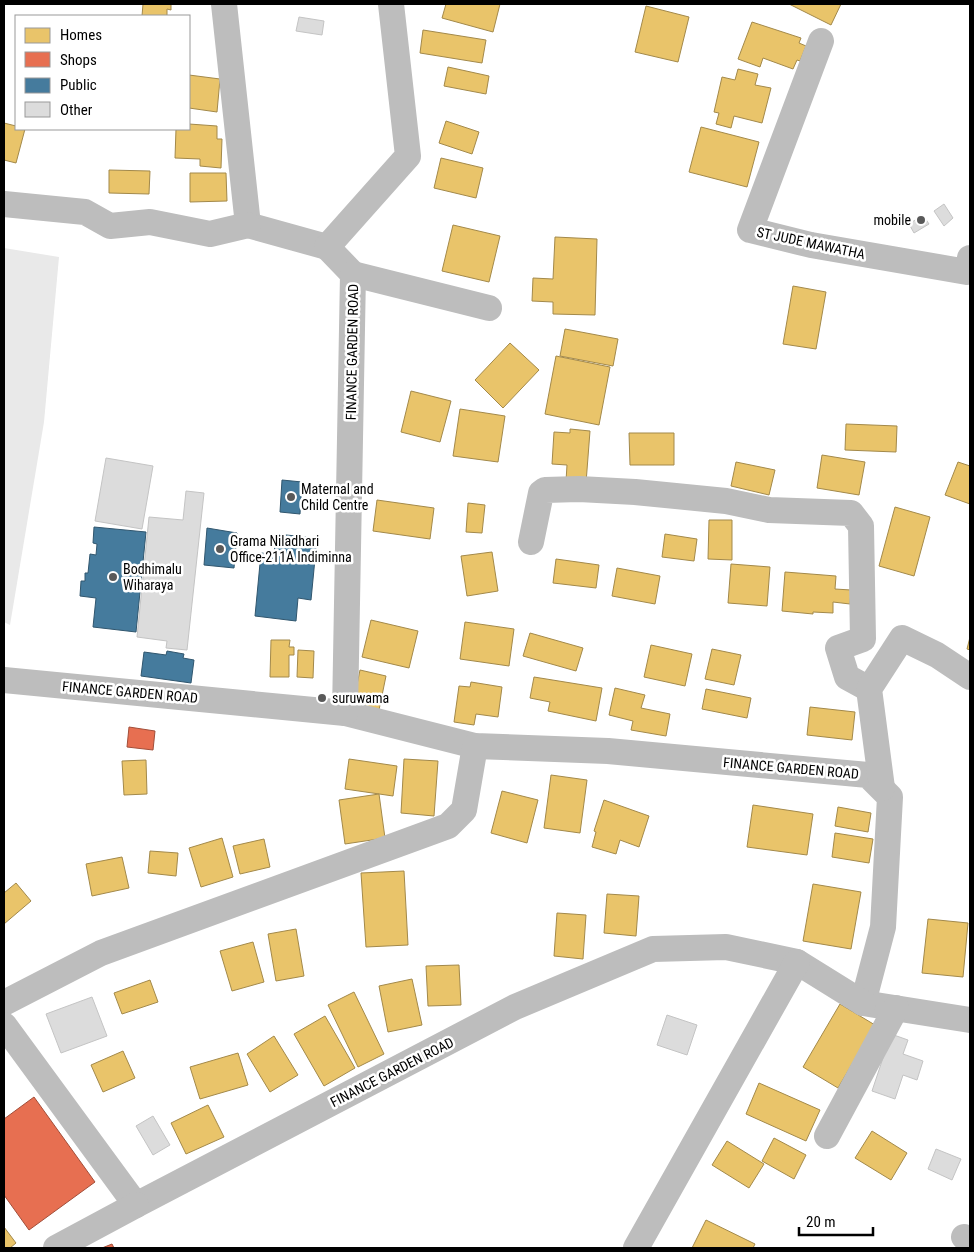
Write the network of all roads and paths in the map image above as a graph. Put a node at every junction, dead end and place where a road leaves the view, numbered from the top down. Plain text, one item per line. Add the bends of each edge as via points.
1 (224, 4) edge
2 (392, 4) edge
3 (821, 41) dead end
4 (4, 204) edge
5 (248, 225) junction
6 (327, 247) junction
7 (970, 258) edge
8 (353, 274) junction
9 (490, 308) dead end
10 (531, 542) dead end
11 (970, 677) edge
12 (4, 680) edge
13 (869, 689) junction
14 (345, 713) junction
15 (475, 746) junction
16 (882, 788) junction
17 (796, 962) junction
18 (4, 1003) edge
19 (863, 1003) junction
20 (896, 1008) junction
21 (970, 1020) edge
22 (4, 1025) edge
23 (827, 1136) dead end
24 (136, 1205) junction
25 (56, 1248) edge
26 (636, 1248) edge

1 - 5 street
2 - 6 street via 408,156
3 - 7 street, ST JUDE MAWATHA via 750,230 811,245 967,272
4 - 5 street via 85,212 110,226 150,222 210,234
5 - 6 street
6 - 8 street, FINANCE GARDEN ROAD
8 - 9 street
8 - 14 street, FINANCE GARDEN ROAD
10 - 13 street via 541,494 545,490 635,492 726,501 769,510 851,512 861,526 863,639 838,648 847,677
11 - 13 street via 938,655 902,638
12 - 14 street, FINANCE GARDEN ROAD
13 - 16 street
14 - 15 street, FINANCE GARDEN ROAD
15 - 16 street, FINANCE GARDEN ROAD via 608,751 868,775
15 - 18 street via 464,810 448,826 101,954
16 - 19 street via 890,797 883,927
17 - 19 street, FINANCE GARDEN ROAD
17 - 24 street, FINANCE GARDEN ROAD via 726,946 653,949 515,1007
17 - 26 street
19 - 20 street, FINANCE GARDEN ROAD
20 - 21 street, FINANCE GARDEN ROAD
20 - 23 street
22 - 24 street
24 - 25 street, FINANCE GARDEN ROAD

